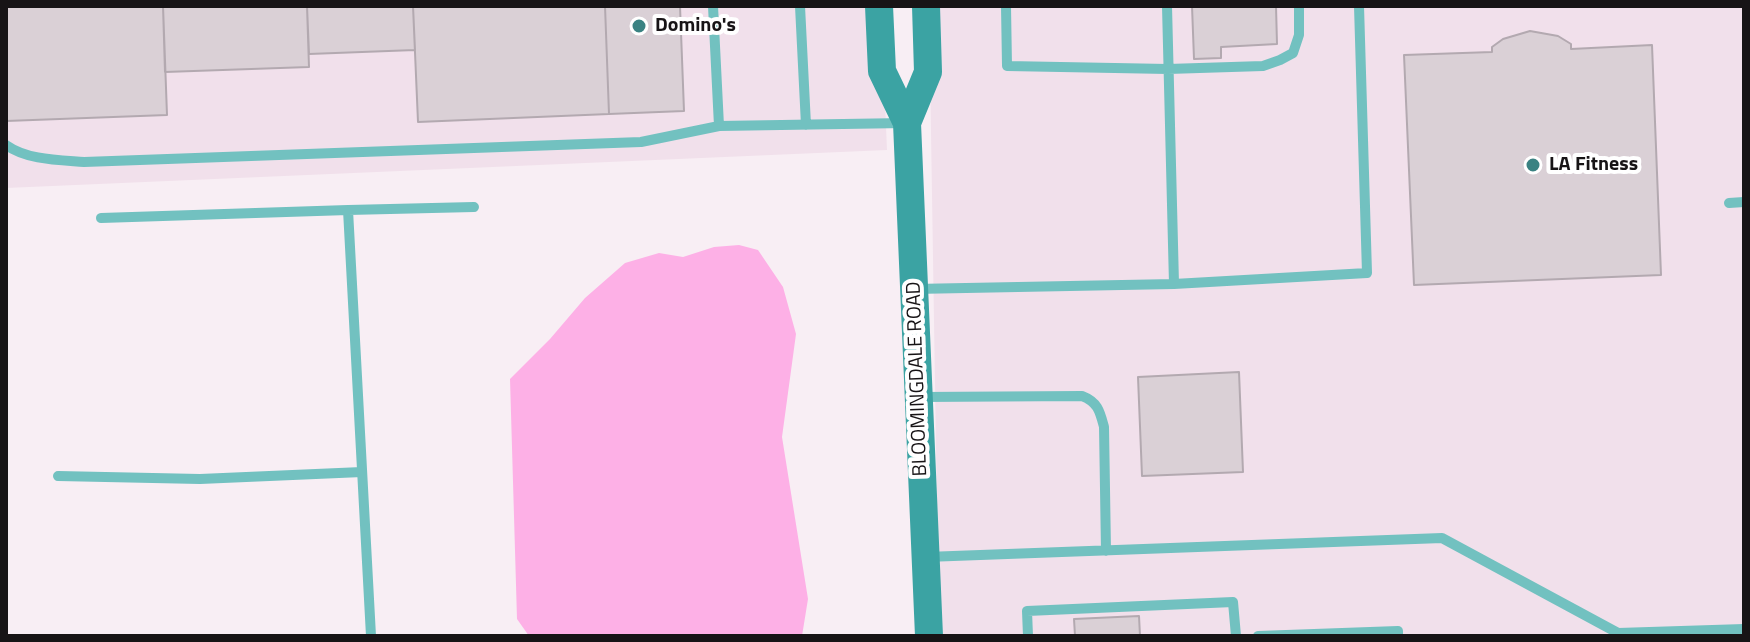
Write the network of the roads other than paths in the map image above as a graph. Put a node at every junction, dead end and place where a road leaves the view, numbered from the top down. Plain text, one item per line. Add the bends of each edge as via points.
1 (713, 6) edge
2 (800, 6) edge
3 (879, 6) edge
4 (926, 6) edge
5 (1006, 6) edge
6 (1167, 6) edge
7 (1299, 6) edge
8 (1359, 6) edge
9 (1168, 69) junction
10 (907, 123) junction
11 (806, 125) junction
12 (719, 126) junction
13 (6, 145) edge
14 (1744, 202) edge
15 (1729, 203) dead end
16 (474, 207) dead end
17 (348, 210) junction
18 (101, 218) dead end
19 (1174, 284) junction
20 (914, 289) junction
21 (918, 397) junction
22 (362, 472) junction
23 (58, 476) dead end
24 (1106, 551) junction
25 (926, 557) junction
26 (1744, 629) edge
27 (1618, 635) edge
28 (371, 636) edge
29 (929, 636) edge
30 (1028, 636) edge
31 (1236, 636) edge
32 (1258, 636) edge
33 (1398, 636) edge

1 - 12 lane
2 - 11 lane
3 - 10 main road, BLOOMINGDALE ROAD via 882,71
4 - 10 main road, BLOOMINGDALE ROAD via 928,72
5 - 9 lane via 1007,66
6 - 9 lane
7 - 9 lane via 1293,53 1280,60 1263,66
8 - 19 lane via 1367,273
9 - 19 lane
10 - 11 lane
10 - 20 main road, BLOOMINGDALE ROAD
11 - 12 lane
12 - 13 lane via 641,142 99,161 45,159
14 - 15 lane
16 - 17 lane
17 - 18 lane
17 - 22 lane
19 - 20 lane
20 - 21 main road, BLOOMINGDALE ROAD
21 - 24 lane via 1092,400 1104,427
21 - 25 main road, BLOOMINGDALE ROAD
22 - 23 lane via 200,479
22 - 28 lane
24 - 25 lane
24 - 27 lane via 1442,538
25 - 29 main road, BLOOMINGDALE ROAD
26 - 27 lane
30 - 31 lane via 1027,611 1233,602
32 - 33 lane via 1398,631

